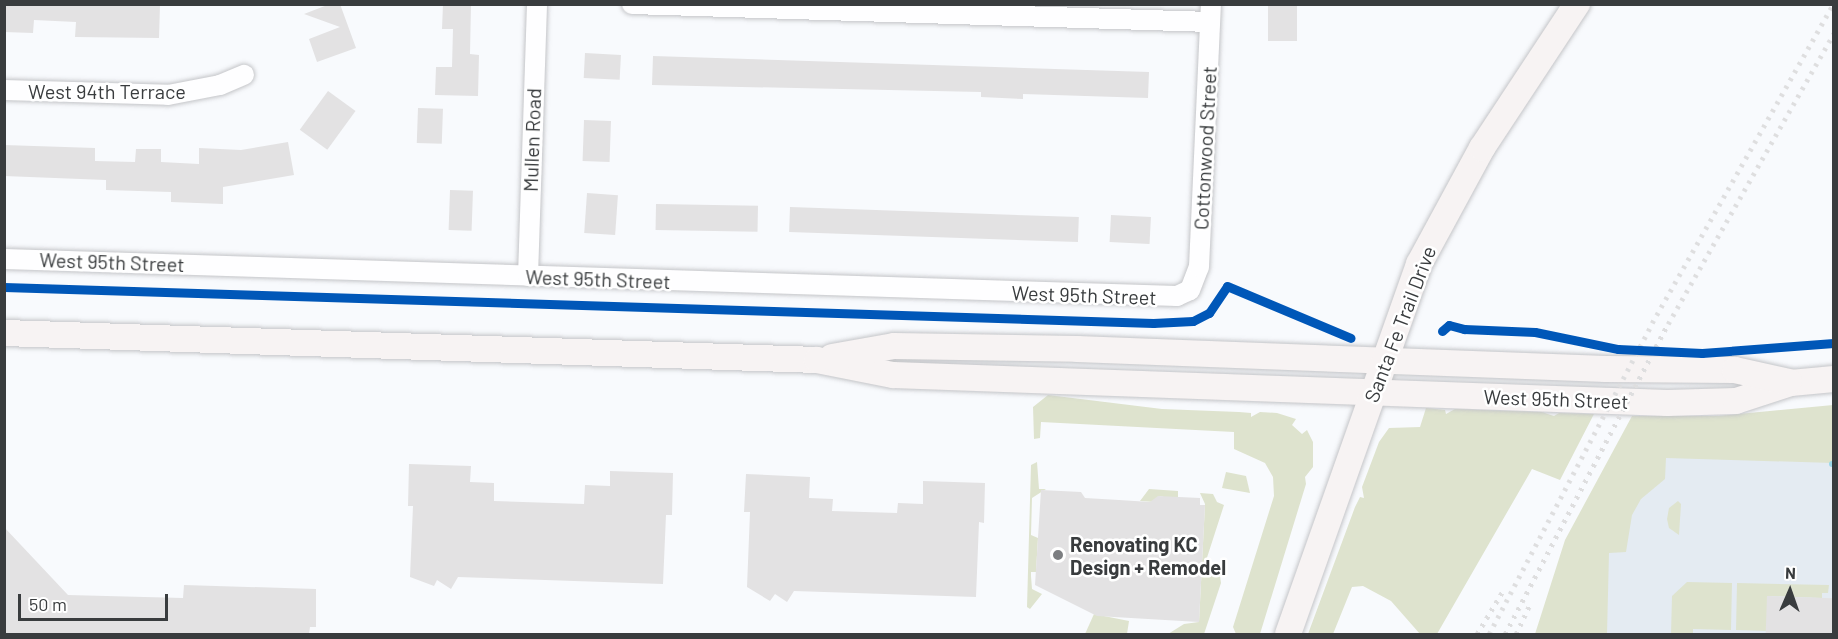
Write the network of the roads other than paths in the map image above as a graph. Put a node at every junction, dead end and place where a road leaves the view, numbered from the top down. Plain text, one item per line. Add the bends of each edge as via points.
1 (537, 4) edge
2 (632, 4) edge
3 (1577, 4) edge
4 (1211, 13) edge
5 (244, 75) dead end
6 (4, 90) edge
7 (4, 259) edge
8 (528, 276) junction
9 (1190, 290) joint
10 (4, 333) edge
11 (817, 360) junction
12 (1386, 360) junction
13 (1833, 379) edge
14 (1791, 383) junction
15 (1373, 392) junction
16 (1288, 634) edge

1 - 8 street, Mullen Road
2 - 4 street
3 - 12 main road, Santa Fe Trail Drive via 1469,170 1419,264
4 - 9 street, Cottonwood Street via 1199,267
5 - 6 street, West 94th Terrace via 220,85 168,95
7 - 8 street, West 95th Street
8 - 9 street, West 95th Street via 1155,297 1176,296
10 - 11 main road, West 95th Street
11 - 12 main road, West 95th Street via 894,346
11 - 15 main road, West 95th Street via 893,375
12 - 14 main road, West 95th Street via 1735,370
12 - 15 main road, Santa Fe Trail Drive
13 - 14 main road, West 95th Street
14 - 15 main road, West 95th Street via 1736,401 1668,403
15 - 16 main road, Santa Fe Trail Drive

